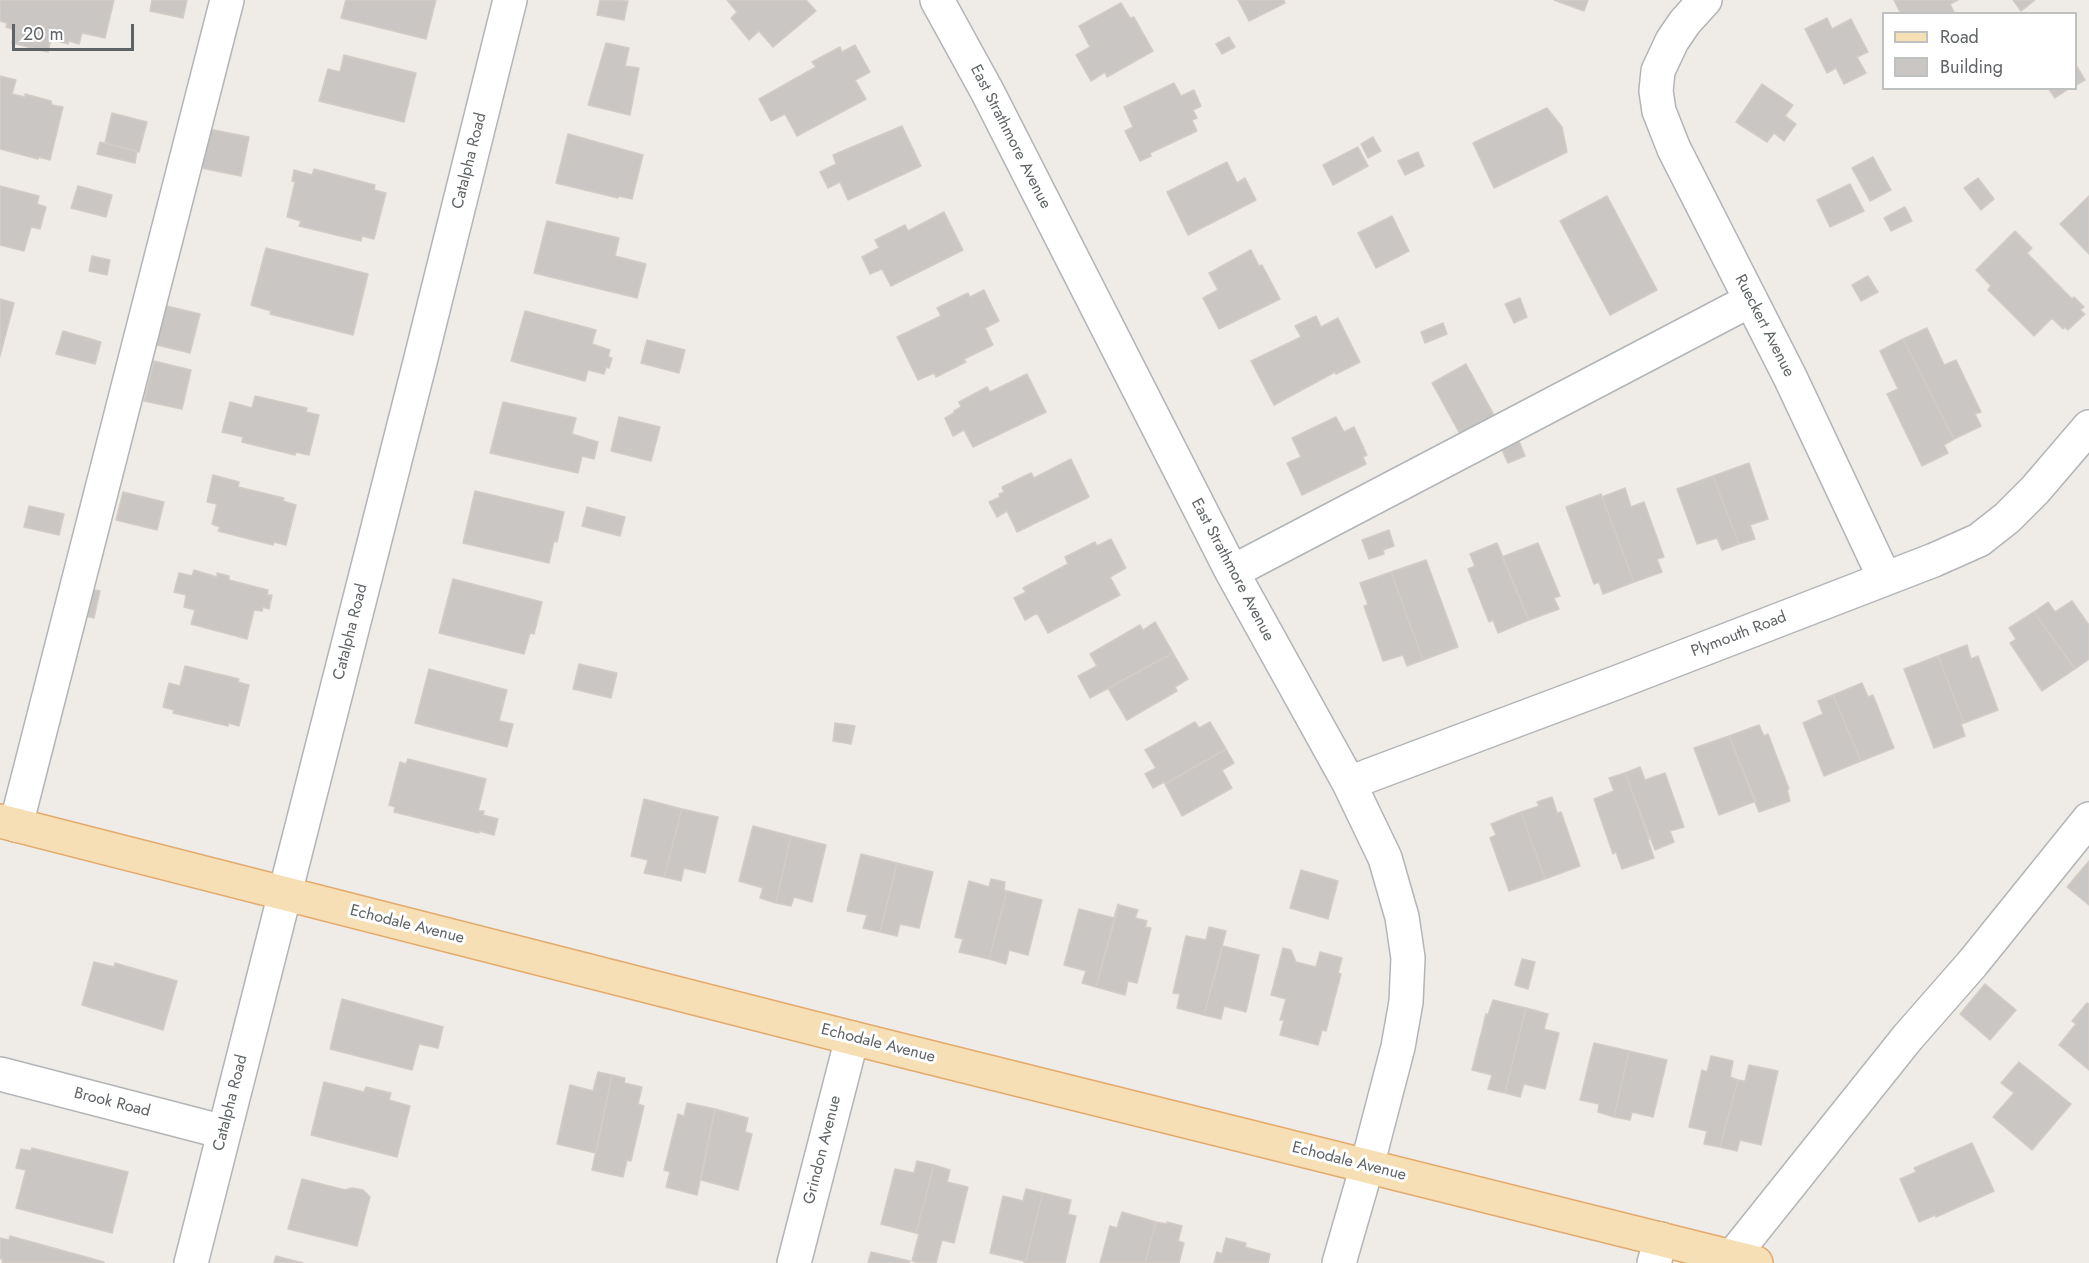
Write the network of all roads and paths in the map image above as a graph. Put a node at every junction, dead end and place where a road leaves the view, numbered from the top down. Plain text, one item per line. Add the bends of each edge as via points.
1 (226, 0) edge
2 (510, 0) edge
3 (936, 0) edge
4 (1705, 0) edge
5 (1751, 300) junction
6 (2089, 427) edge
7 (1232, 572) junction
8 (1885, 579) junction
9 (1349, 783) junction
10 (2089, 819) edge
11 (5, 825) edge
12 (286, 894) junction
13 (852, 1038) junction
14 (0, 1074) edge
15 (224, 1132) junction
16 (1367, 1166) junction
17 (1657, 1251) edge
18 (1744, 1260) edge
19 (190, 1263) edge
20 (794, 1263) edge
21 (1339, 1263) edge

1 - 11 street
2 - 12 street, Catalpha Road
3 - 7 street, East Strathmore Avenue via 987,91
4 - 5 street, Rueckert Avenue via 1672,41 1658,71 1656,91 1665,128
5 - 7 street
5 - 8 street, Rueckert Avenue
6 - 8 street, Plymouth Road via 2035,490 1979,540
7 - 9 street, East Strathmore Avenue
8 - 9 street, Plymouth Road
9 - 16 street, East Strathmore Avenue via 1385,858 1402,917 1408,958 1398,1047
10 - 18 street via 1908,1037
11 - 12 main road, Echodale Avenue
12 - 13 main road, Echodale Avenue
12 - 15 street, Catalpha Road
13 - 16 main road, Echodale Avenue
13 - 20 street, Grindon Avenue
14 - 15 street, Brook Road
15 - 19 street, Catalpha Road
16 - 17 main road, Echodale Avenue
16 - 21 street
17 - 18 main road, Echodale Avenue

